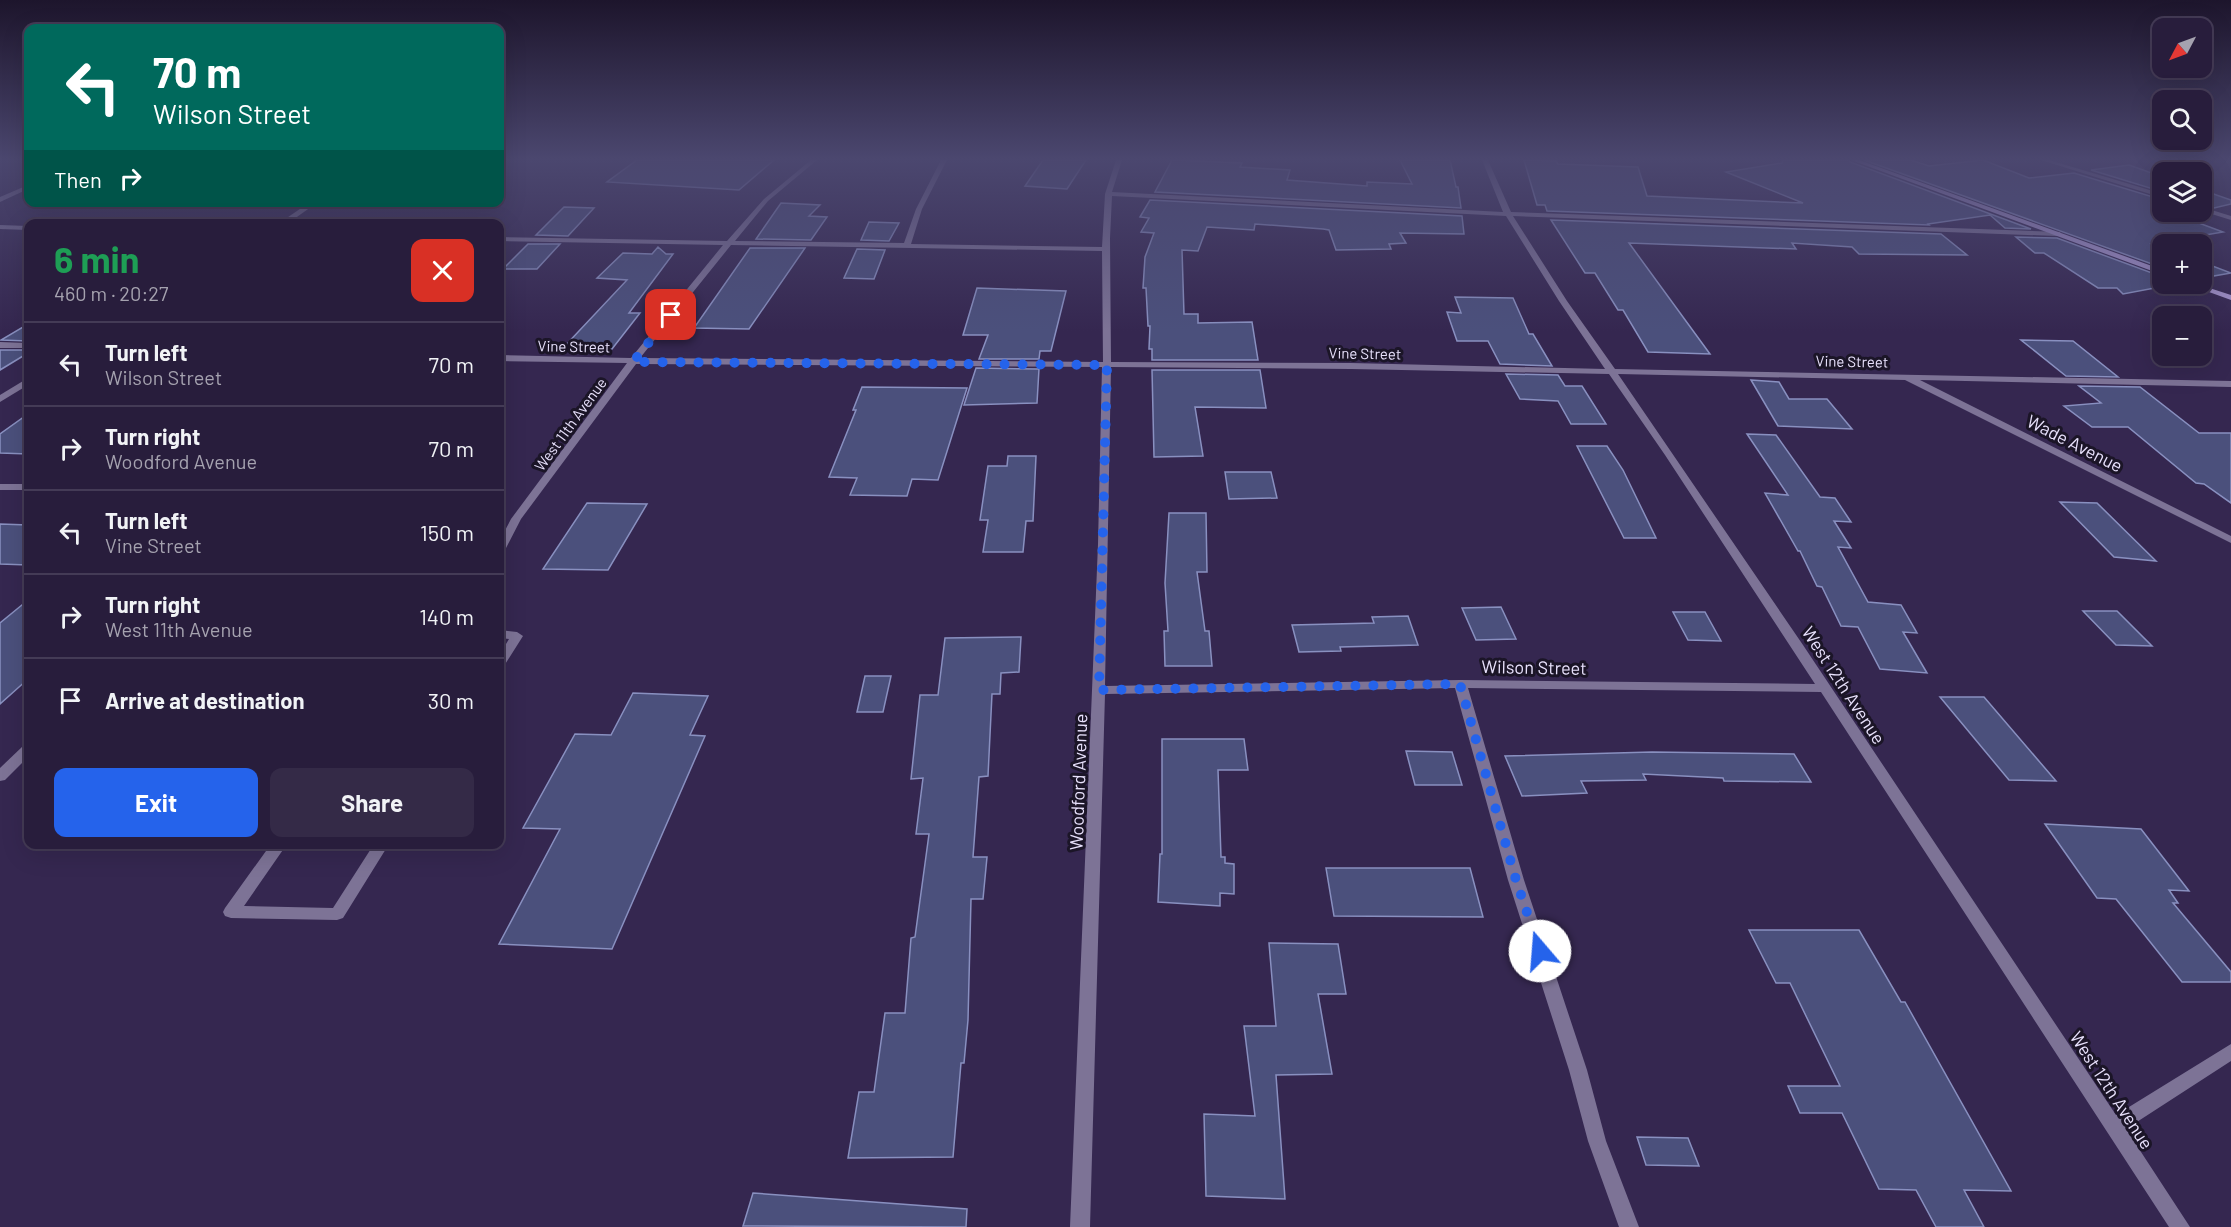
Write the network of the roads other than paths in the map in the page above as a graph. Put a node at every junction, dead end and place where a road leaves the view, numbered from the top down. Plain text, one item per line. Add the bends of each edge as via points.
1 (751, 217) edge
2 (916, 217) edge
3 (1107, 217) edge
4 (1510, 217) edge
5 (1597, 217) edge
6 (2012, 217) edge
7 (0, 227) edge
8 (24, 228) edge
9 (2057, 234) junction
10 (504, 239) edge
11 (730, 242) junction
12 (907, 245) junction
13 (1106, 249) junction
14 (2152, 269) edge
15 (2212, 291) edge
16 (2229, 297) edge
17 (0, 345) edge
18 (24, 346) edge
19 (504, 358) edge
20 (633, 362) junction
21 (1107, 365) junction
22 (1610, 370) junction
23 (1905, 376) junction
24 (24, 384) edge
25 (2231, 384) edge
26 (0, 399) edge
27 (0, 487) edge
28 (24, 488) edge
29 (2231, 540) edge
30 (504, 542) edge
31 (504, 634) edge
32 (504, 657) edge
33 (1460, 684) junction
34 (1825, 688) junction
35 (1099, 690) junction
36 (24, 753) edge
37 (0, 776) edge
38 (276, 849) edge
39 (379, 849) edge
40 (2231, 1052) edge
41 (2114, 1126) junction
42 (1080, 1227) edge
43 (1629, 1227) edge
44 (2180, 1227) edge

1 - 11 street, West 11th Avenue
2 - 12 street
3 - 13 street, Woodford Avenue
4 - 22 street, West 12th Avenue
5 - 9 street
6 - 9 street
7 - 8 street
9 - 14 street
10 - 11 street
11 - 12 street
11 - 20 street, West 11th Avenue
12 - 13 street
13 - 21 street, Woodford Avenue
15 - 16 street
17 - 18 street
19 - 20 street, Vine Street
20 - 21 street, Vine Street
20 - 30 street, West 11th Avenue via 516,519
21 - 22 street, Vine Street
21 - 35 street, Woodford Avenue
22 - 23 street, Vine Street
22 - 34 street, West 12th Avenue
23 - 25 street, Vine Street
23 - 29 street, Wade Avenue
24 - 26 street
27 - 28 street
31 - 32 street via 517,636
33 - 34 street, Wilson Street
33 - 35 street, Wilson Street
33 - 43 street via 1597,1141
34 - 41 street, West 12th Avenue
35 - 42 street, Woodford Avenue
36 - 37 street
38 - 39 street via 231,912 337,914
40 - 41 street
41 - 44 street, West 12th Avenue

